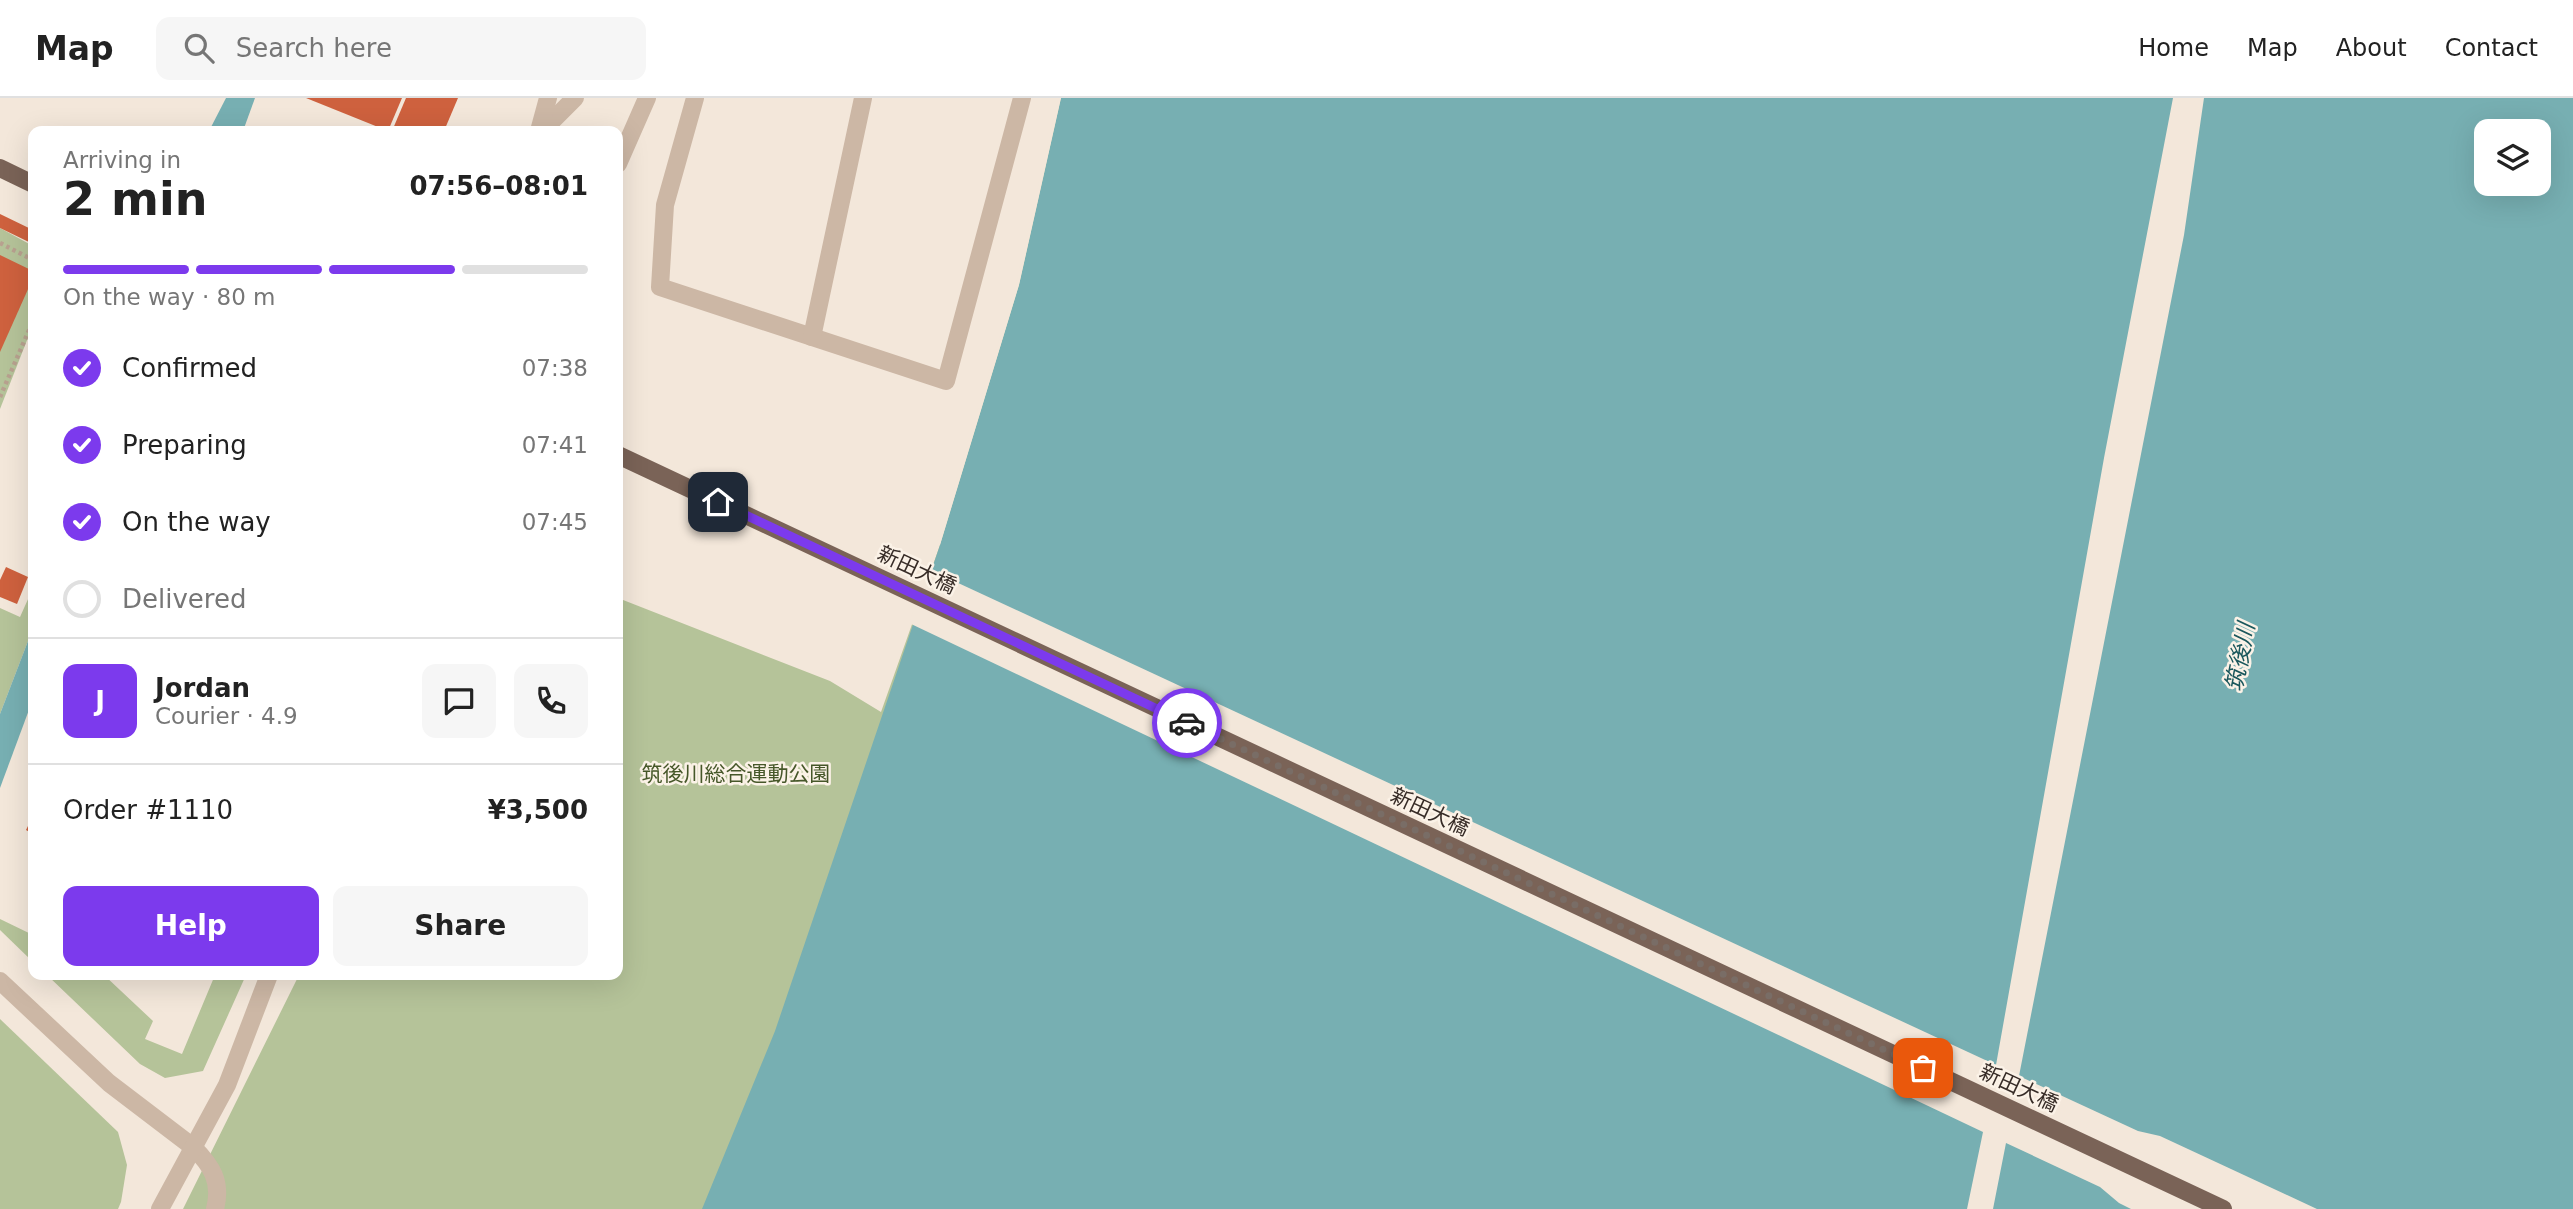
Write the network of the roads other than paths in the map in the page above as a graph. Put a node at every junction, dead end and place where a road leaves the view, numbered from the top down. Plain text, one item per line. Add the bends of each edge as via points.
1 (548, 98) edge
2 (575, 98) edge
3 (647, 98) edge
4 (695, 98) edge
5 (863, 98) edge
6 (1022, 98) edge
7 (541, 126) edge
8 (545, 126) edge
9 (623, 152) edge
10 (0, 168) edge
11 (28, 182) edge
12 (812, 337) junction
13 (623, 457) edge
14 (267, 980) edge
15 (0, 981) edge
16 (193, 1147) junction
17 (160, 1209) edge
18 (215, 1209) edge
19 (2223, 1209) edge

1 - 7 street
2 - 8 street
3 - 9 street
4 - 12 street via 665,205 660,287
5 - 12 street
6 - 12 street via 946,381
10 - 11 main road
13 - 19 main road, 新田大橋
14 - 16 street via 227,1085
15 - 16 street via 109,1083
16 - 17 street
16 - 18 street via 217,1179

